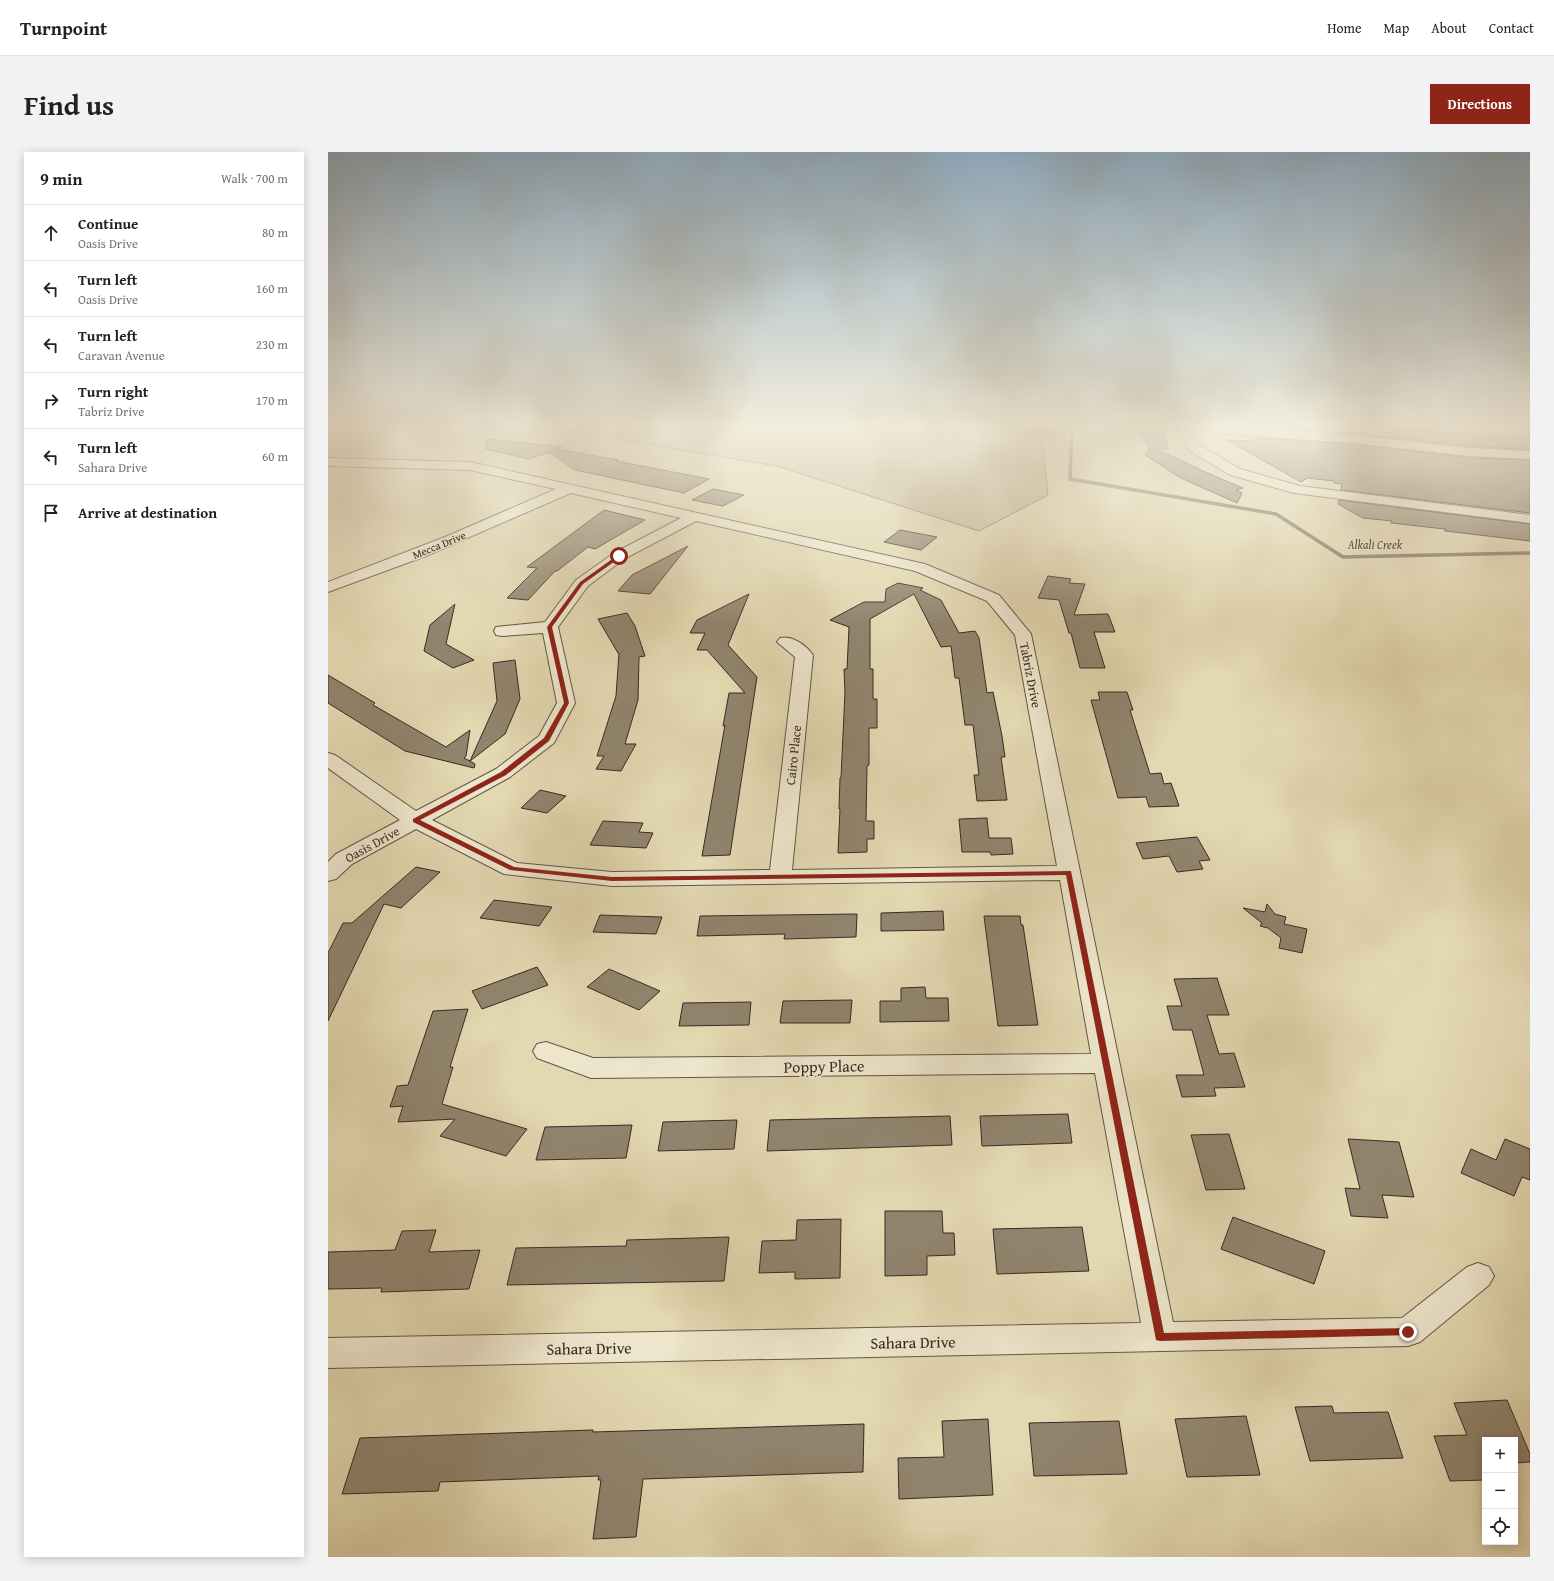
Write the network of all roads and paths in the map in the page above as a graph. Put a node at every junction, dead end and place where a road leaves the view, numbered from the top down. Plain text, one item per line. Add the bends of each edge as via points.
1 (560, 493) edge
2 (590, 493) edge
3 (1319, 493) edge
4 (695, 516) junction
5 (1530, 519) edge
6 (328, 587) edge
7 (550, 627) junction
8 (502, 631) dead end
9 (786, 642) dead end
10 (328, 760) edge
11 (416, 820) junction
12 (1069, 873) junction
13 (328, 874) edge
14 (780, 877) junction
15 (546, 1051) dead end
16 (1105, 1063) junction
17 (1478, 1276) dead end
18 (1160, 1337) junction
19 (328, 1353) edge

1 - 6 street, Mecca Drive via 478,530
2 - 4 street, Tabriz Drive
3 - 5 street
4 - 7 street via 619,556 582,583
4 - 12 street, Tabriz Drive via 920,567 993,598 1023,634
7 - 8 street
7 - 11 street, Oasis Drive via 566,703 547,739 503,773
9 - 14 street, Cairo Place via 804,655
10 - 11 street
11 - 13 street, Oasis Drive via 344,859
11 - 14 street via 512,869 612,879
12 - 14 street
12 - 16 street, Tabriz Drive
15 - 16 street, Poppy Place via 591,1068
16 - 18 street, Tabriz Drive
17 - 18 street, Sahara Drive via 1408,1332
18 - 19 street, Sahara Drive

